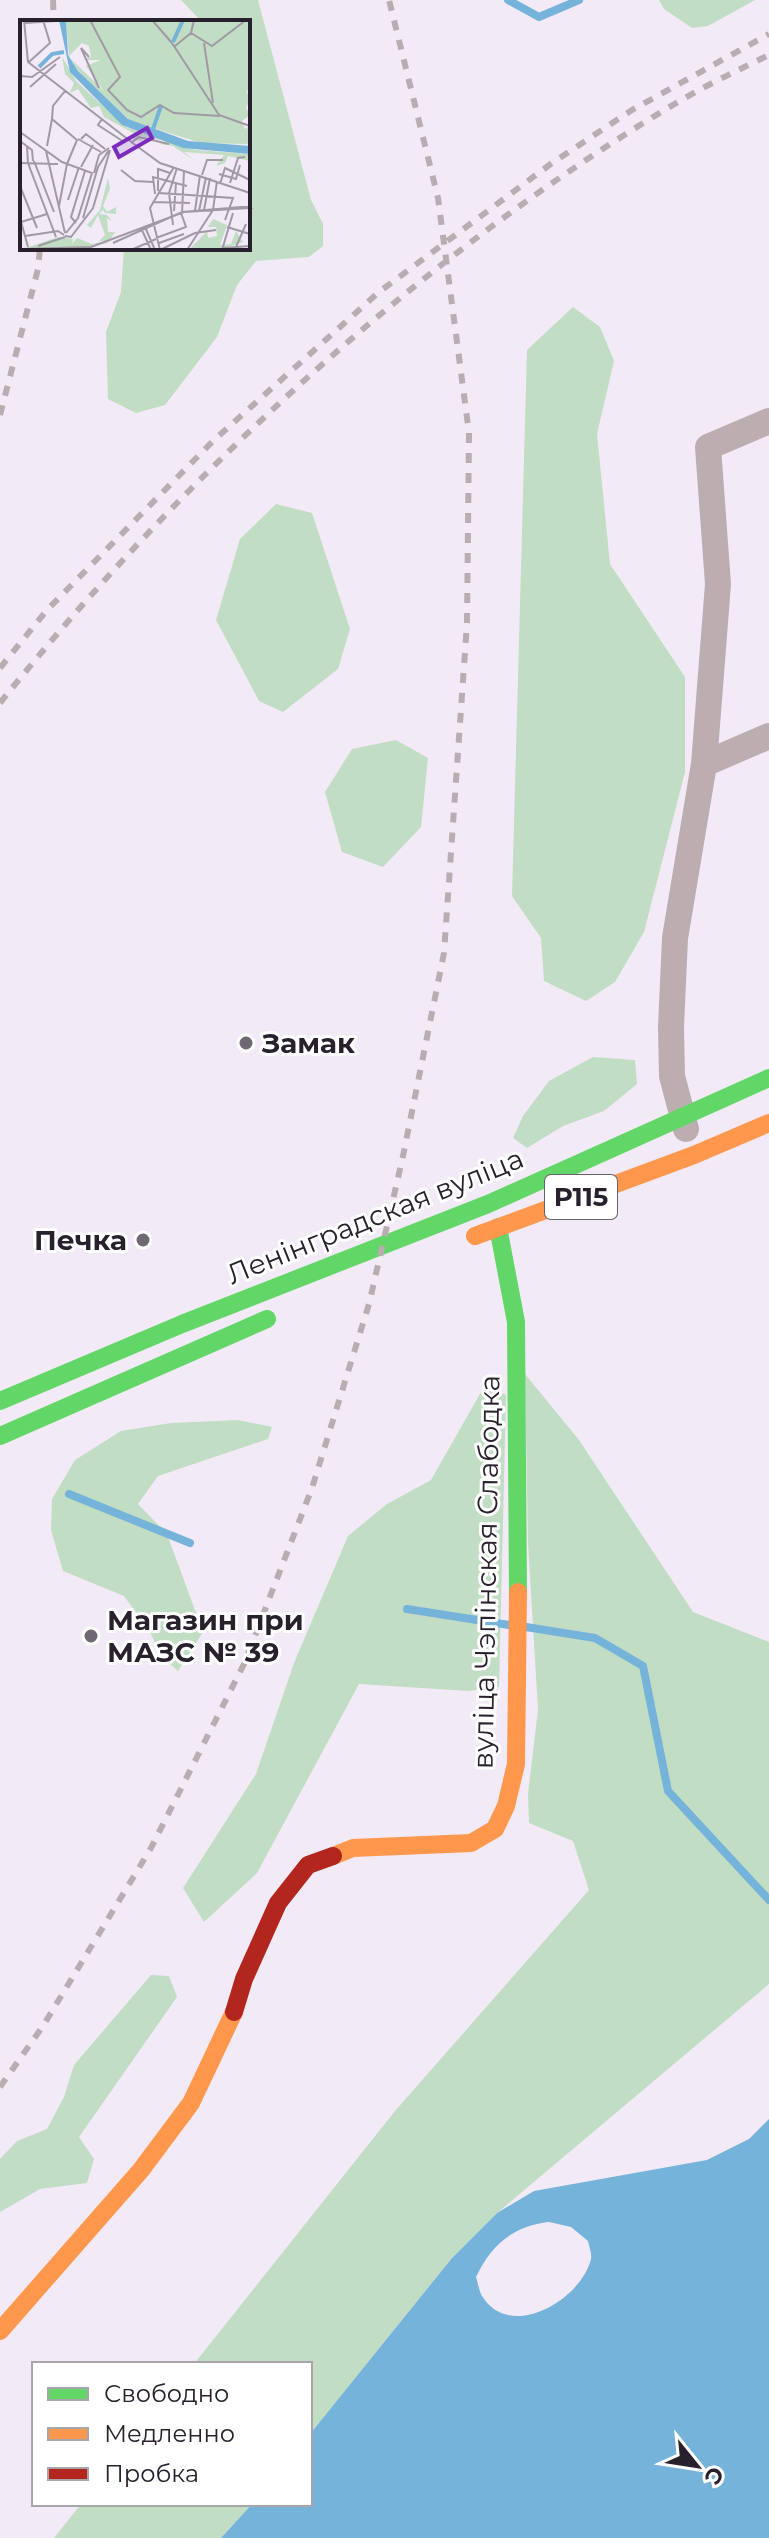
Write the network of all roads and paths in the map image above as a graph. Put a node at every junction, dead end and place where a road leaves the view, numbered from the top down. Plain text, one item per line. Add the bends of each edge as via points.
1 (769, 421) edge
2 (769, 736) edge
3 (704, 764) junction
4 (769, 1078) edge
5 (682, 1114) junction
6 (769, 1123) edge
7 (694, 1155) junction
8 (498, 1227) junction
9 (458, 1242) dead end
10 (279, 1313) dead end
11 (71, 1369) junction
12 (83, 1400) junction
13 (0, 1401) edge
14 (0, 1436) edge
15 (0, 2331) edge

1 - 3 street via 708,447 718,584
2 - 3 street
3 - 5 street via 675,938 672,1076
4 - 5 main road, Ленінградская вуліца / Р115
5 - 7 street
5 - 11 main road, Ленінградская вуліца / Р115 via 489,1203
6 - 7 main road, Ленінградская вуліца / Р115
7 - 8 main road, Ленінградская вуліца / Р115
8 - 9 main road, Ленінградская вуліца / Р115
8 - 15 main road, вуліца Чэпінская Слабодка via 516,1322 519,1665 516,1764 506,1806 495,1829 471,1843 353,1848 308,1865 278,1903 232,2020 191,2103 141,2170
10 - 12 main road, Ленінградская вуліца
11 - 12 street
11 - 13 main road, Ленінградская вуліца / Р115
12 - 14 main road, Ленінградская вуліца

